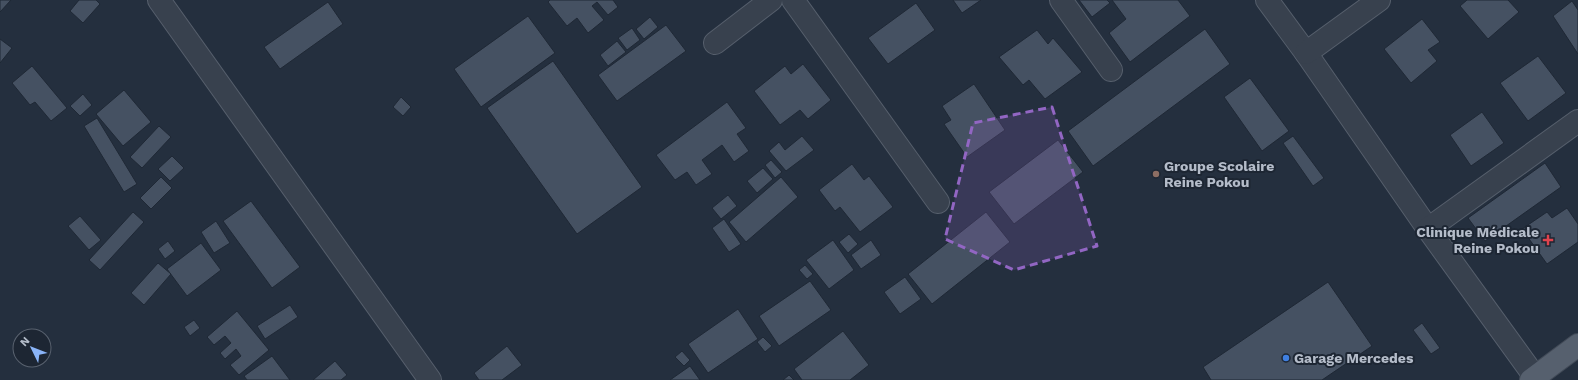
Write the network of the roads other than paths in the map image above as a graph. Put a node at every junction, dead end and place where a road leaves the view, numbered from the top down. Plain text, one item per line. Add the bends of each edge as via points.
1 (159, 0) edge
2 (771, 0) edge
3 (793, 0) edge
4 (1061, 0) edge
5 (1267, 0) edge
6 (1379, 0) edge
7 (715, 43) dead end
8 (1306, 53) junction
9 (1111, 70) dead end
10 (1578, 121) edge
11 (938, 202) dead end
12 (1428, 229) junction
13 (1578, 345) edge
14 (1533, 378) edge
15 (430, 380) edge

1 - 15 street
2 - 7 street
3 - 11 street
4 - 9 street
5 - 8 street
6 - 8 street
8 - 12 street
10 - 12 street
12 - 14 street
13 - 14 main road

